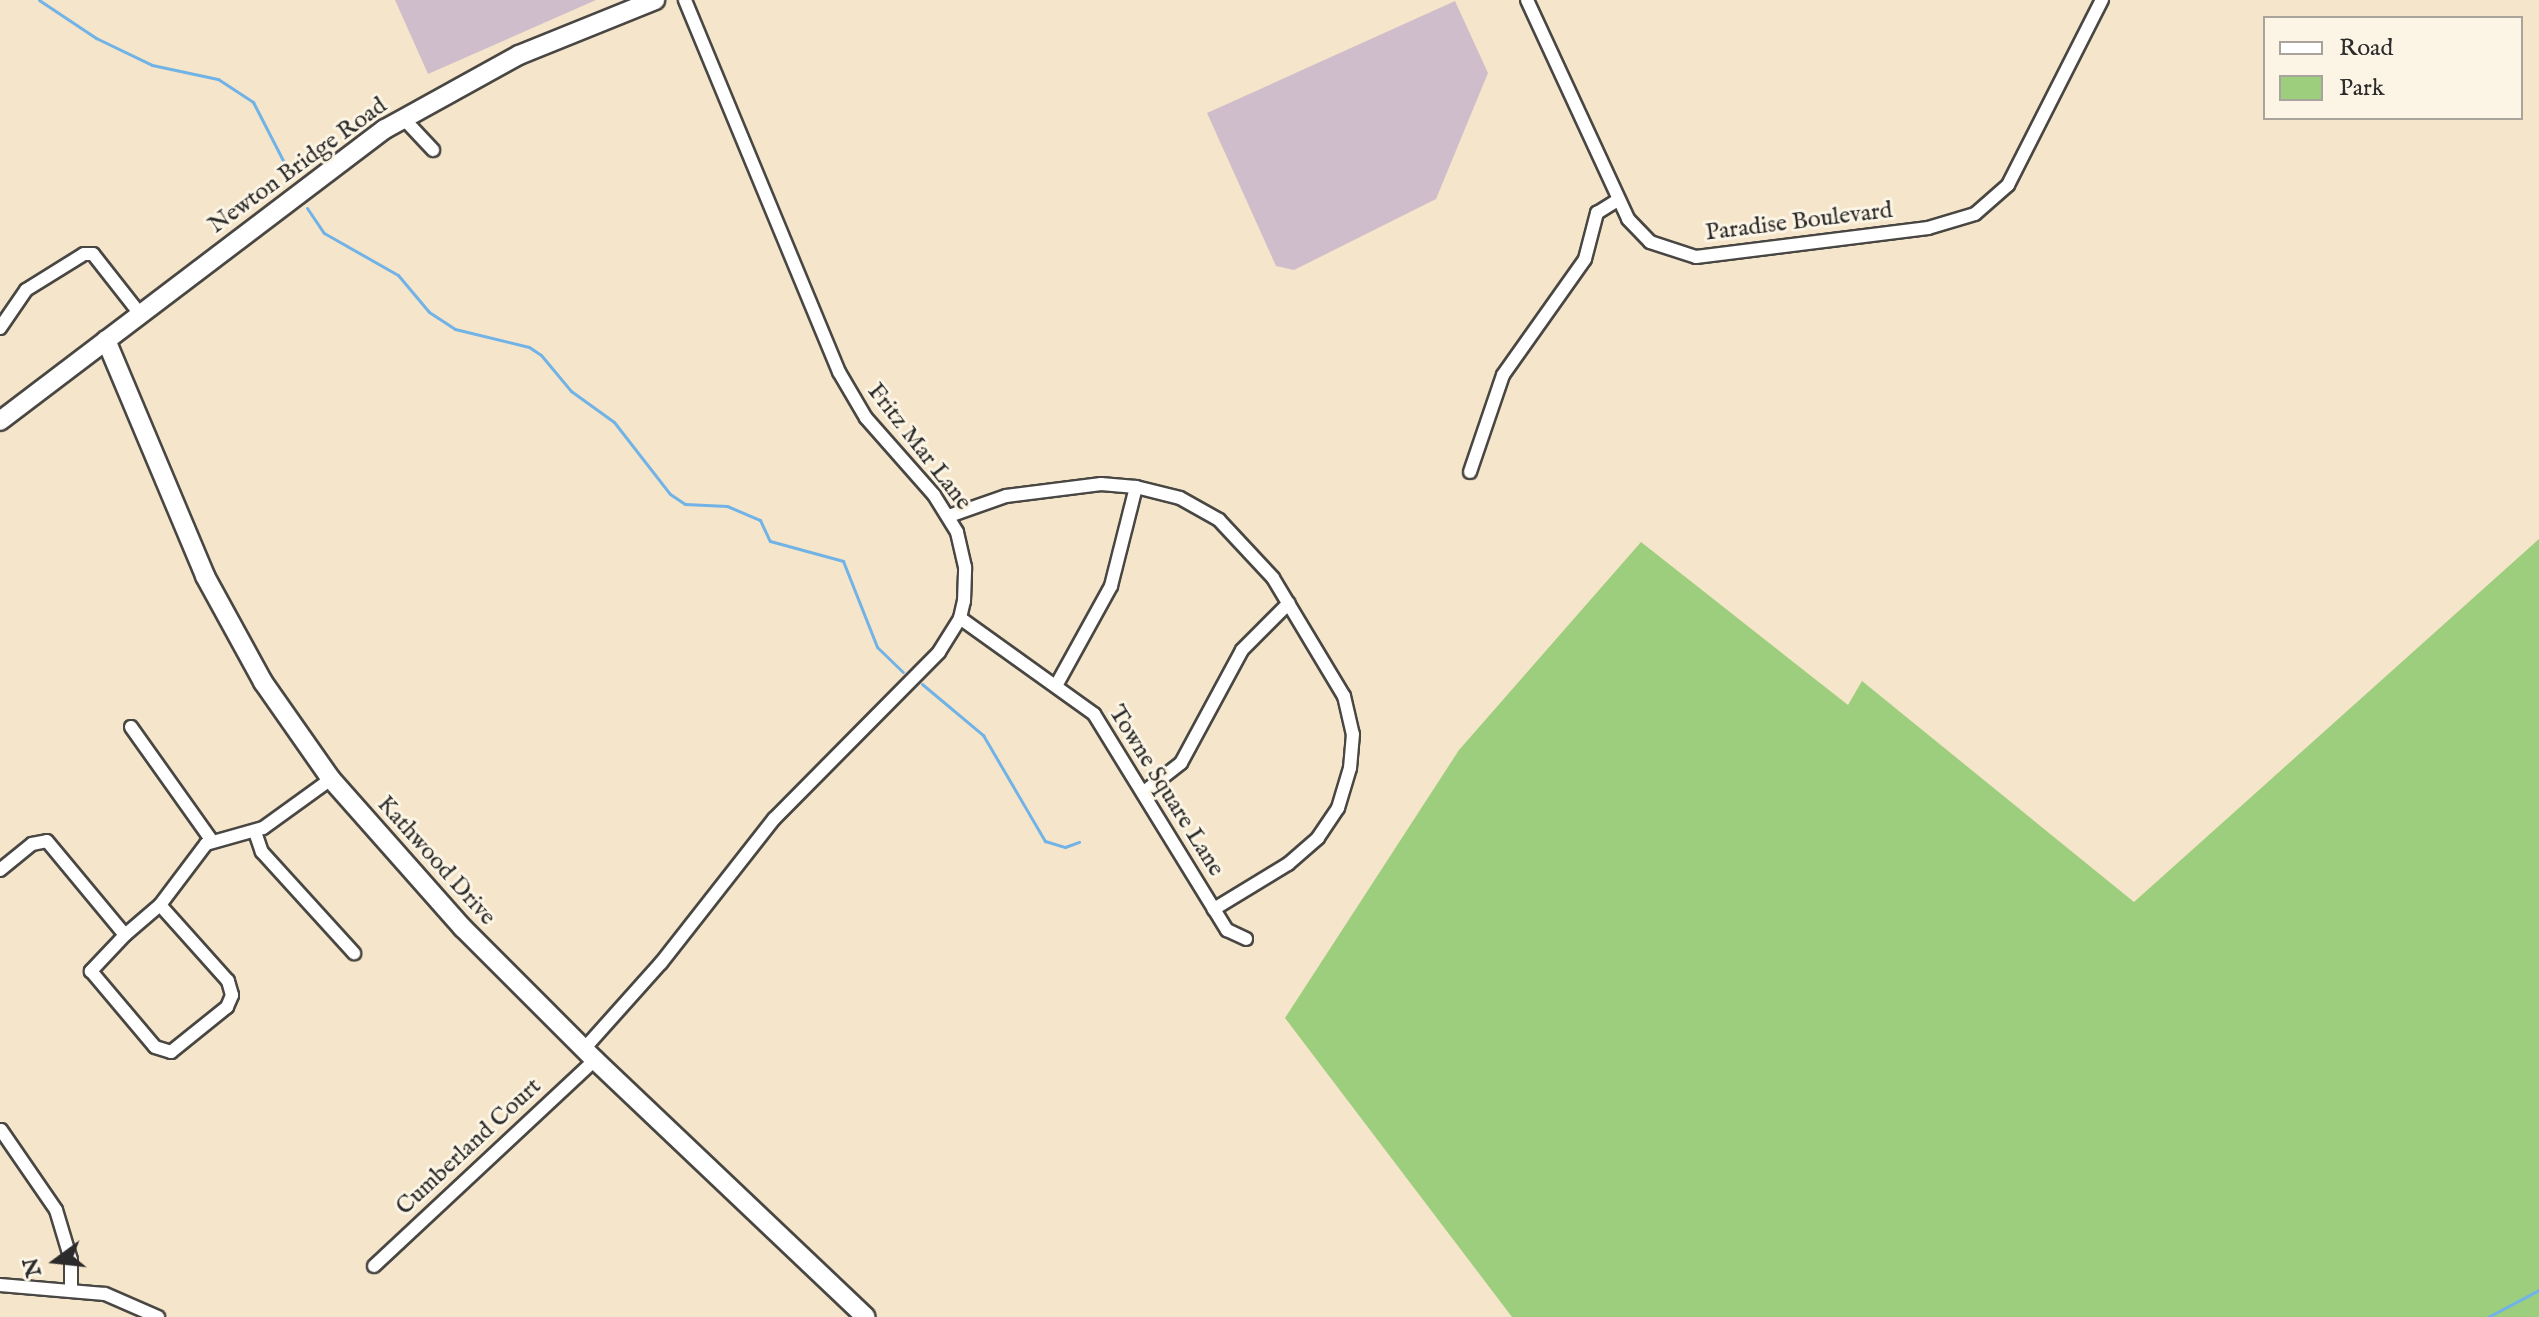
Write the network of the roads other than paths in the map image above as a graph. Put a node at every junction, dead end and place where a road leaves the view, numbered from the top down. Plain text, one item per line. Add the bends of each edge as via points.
1 (655, 0) edge
2 (685, 0) edge
3 (1527, 0) edge
4 (2102, 0) edge
5 (403, 118) junction
6 (433, 150) dead end
7 (1618, 200) junction
8 (140, 314) junction
9 (0, 328) edge
10 (106, 340) junction
11 (0, 421) edge
12 (1470, 472) dead end
13 (1136, 487) junction
14 (949, 516) junction
15 (1289, 603) junction
16 (960, 618) junction
17 (1057, 684) junction
18 (131, 727) dead end
19 (331, 779) junction
20 (1144, 792) junction
21 (255, 832) junction
22 (212, 841) junction
23 (0, 870) edge
24 (160, 905) junction
25 (1214, 909) junction
26 (125, 935) junction
27 (1246, 939) dead end
28 (354, 953) dead end
29 (589, 1055) junction
30 (1, 1130) edge
31 (374, 1266) dead end
32 (0, 1285) edge
33 (71, 1290) junction
34 (158, 1317) edge
35 (866, 1317) edge

1 - 5 street, Newton Bridge Road via 519,55
2 - 14 street, Fritz Mar Lane via 839,372 866,418
3 - 7 street, Paradise Boulevard
4 - 7 street, Paradise Boulevard via 2008,185 1990,205 1961,221 1696,257 1650,242
5 - 6 street
5 - 8 street, Newton Bridge Road
7 - 12 street via 1597,213 1585,259 1503,375
8 - 9 street via 93,254 84,254 26,290
8 - 10 street, Newton Bridge Road
10 - 11 street, Newton Bridge Road
10 - 19 street, Kathwood Drive via 205,576 263,682
13 - 14 street via 1101,484 1006,496
13 - 15 street via 1180,498 1219,520 1257,556
13 - 17 street via 1111,586
14 - 16 street, Fritz Mar Lane via 965,567
15 - 20 street via 1242,650 1181,763
15 - 25 street via 1344,696 1353,734 1346,788 1329,824 1304,852
16 - 17 street, Towne Square Lane
16 - 29 street, Fritz Mar Lane via 939,652 774,819
17 - 20 street, Towne Square Lane via 1106,728
18 - 22 street
19 - 21 street
19 - 29 street, Kathwood Drive via 463,928
20 - 25 street, Towne Square Lane
21 - 22 street
21 - 28 street via 262,852
22 - 24 street
23 - 26 street via 32,844 47,841
24 - 26 street
24 - 26 street via 228,981 232,995 227,1007 171,1052 155,1047 91,971
25 - 27 street, Towne Square Lane via 1227,930
29 - 31 street, Cumberland Court
29 - 35 street, Kathwood Drive
30 - 33 street via 56,1210 71,1260
32 - 33 street
33 - 34 street via 124,1300

